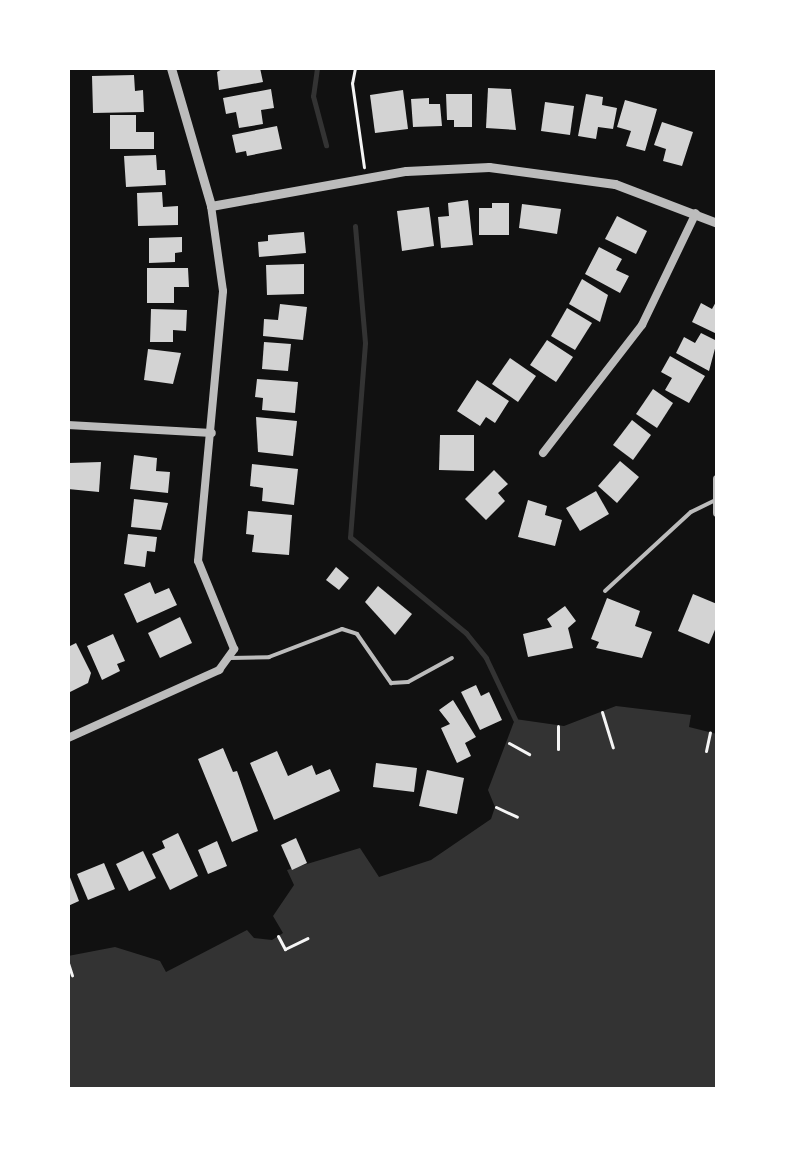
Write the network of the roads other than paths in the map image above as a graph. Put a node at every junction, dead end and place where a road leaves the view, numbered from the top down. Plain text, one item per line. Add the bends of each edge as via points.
1 (171, 68) edge
2 (211, 206) junction
3 (696, 213) junction
4 (717, 223) edge
5 (68, 425) edge
6 (212, 433) junction
7 (543, 453) dead end
8 (717, 479) edge
9 (714, 501) junction
10 (717, 513) edge
11 (605, 591) dead end
12 (230, 658) junction
13 (452, 658) dead end
14 (68, 738) edge

1 - 2 street
2 - 3 street via 448,167 533,170 615,184
2 - 6 street via 223,291
3 - 4 street
3 - 7 street via 642,325 613,370
5 - 6 street
6 - 12 street via 199,568 232,643
8 - 9 street
9 - 10 street
9 - 11 lane via 691,512
12 - 13 lane via 269,657 342,629 357,634 391,683 408,682
12 - 14 street via 219,670

